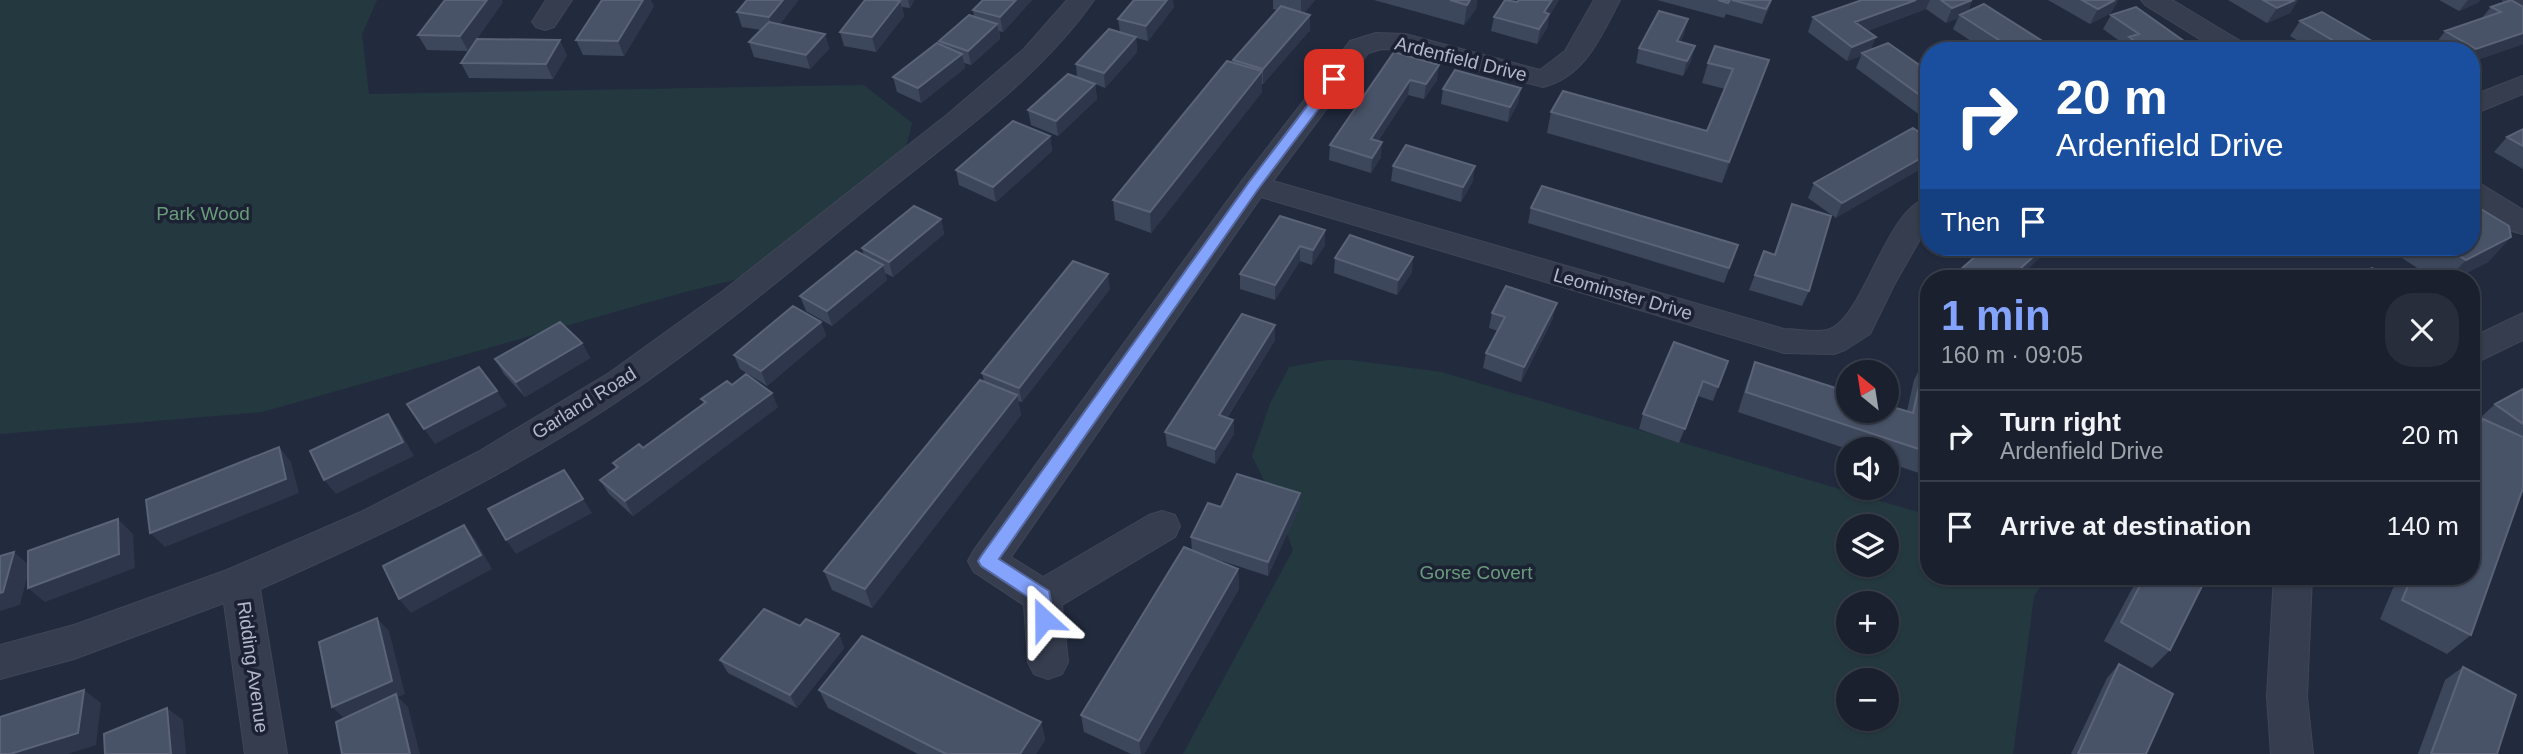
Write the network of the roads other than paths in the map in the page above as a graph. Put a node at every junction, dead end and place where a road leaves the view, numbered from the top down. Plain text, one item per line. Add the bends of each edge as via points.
1 (559, 0) edge
2 (1081, 0) edge
3 (1606, 0) edge
4 (2154, 0) edge
5 (2516, 0) edge
6 (2523, 4) edge
7 (545, 22) dead end
8 (2223, 42) edge
9 (2523, 84) edge
10 (2480, 102) edge
11 (1254, 185) junction
12 (2480, 197) edge
13 (1920, 214) edge
14 (2523, 224) edge
15 (2523, 325) edge
16 (2480, 348) edge
17 (1162, 526) dead end
18 (240, 581) junction
19 (2293, 585) edge
20 (1042, 597) junction
21 (0, 662) edge
22 (1048, 662) dead end
23 (266, 754) edge
24 (2292, 754) edge

1 - 7 street
2 - 18 street, Garland Road via 1032,55 958,120 734,299 621,382 490,462 374,523
3 - 11 street, Ardenfield Drive via 1573,61 1543,79 1383,39 1359,47
4 - 8 street
5 - 6 street
9 - 10 street
11 - 13 street, Leominster Drive via 1784,341 1833,342 1859,326
11 - 20 street, Ardenfield Drive via 987,561
12 - 14 street
15 - 16 street
17 - 20 street
18 - 21 street, Garland Road via 74,642
18 - 23 street, Ridding Avenue
19 - 24 street via 2287,697
20 - 22 street

